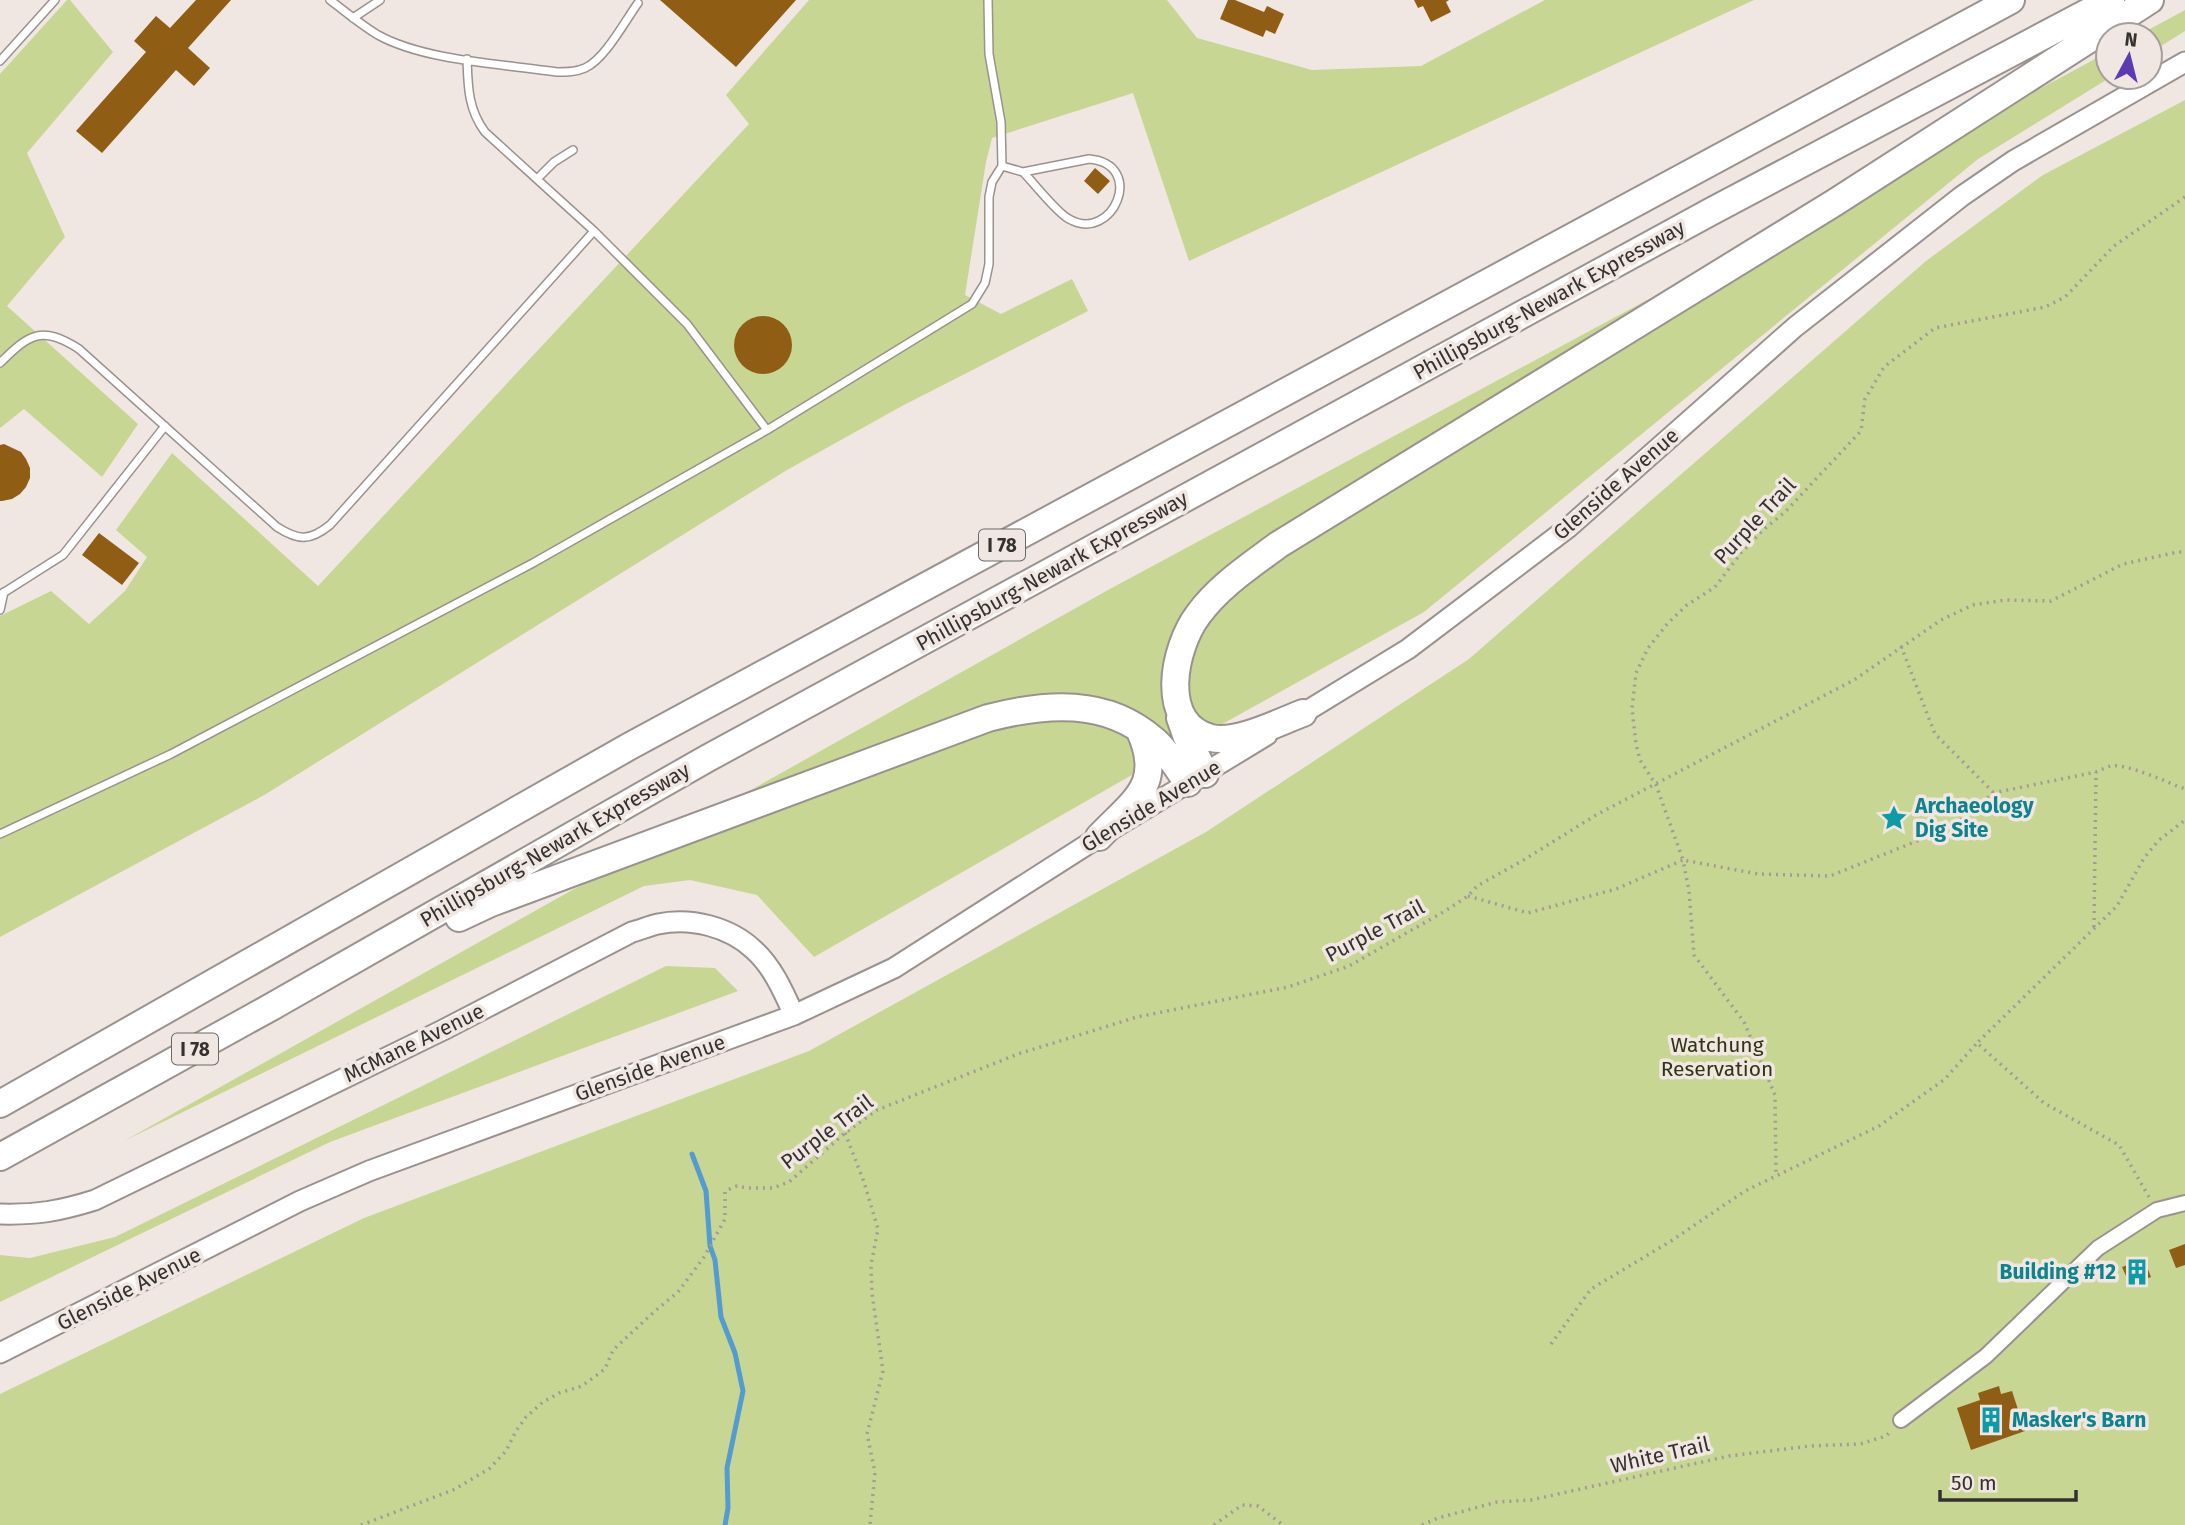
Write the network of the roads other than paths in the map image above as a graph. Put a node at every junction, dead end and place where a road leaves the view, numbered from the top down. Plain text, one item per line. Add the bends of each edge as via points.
1 (55, 0) edge
2 (330, 0) edge
3 (380, 0) edge
4 (988, 0) edge
5 (2011, 0) edge
6 (2111, 0) edge
7 (2150, 0) edge
8 (638, 3) dead end
9 (353, 18) junction
10 (467, 59) junction
11 (0, 61) edge
12 (2185, 62) edge
13 (573, 150) dead end
14 (1002, 166) junction
15 (1023, 172) junction
16 (537, 179) junction
17 (594, 232) junction
18 (0, 363) edge
19 (165, 426) junction
20 (767, 430) junction
21 (2, 594) edge
22 (0, 610) edge
23 (1179, 712) junction
24 (1303, 713) junction
25 (1139, 729) junction
26 (1196, 778) junction
27 (0, 834) edge
28 (1099, 837) junction
29 (274, 1006) junction
30 (794, 1015) junction
31 (0, 1104) edge
32 (0, 1157) edge
33 (2185, 1203) edge
34 (0, 1214) edge
35 (0, 1353) edge
36 (1901, 1420) road end

1 - 11 lane
2 - 9 lane
3 - 9 lane
4 - 14 lane via 989,54
5 - 31 highway, Phillipsburg-Newark Expressway / I 78 via 630,746
6 - 29 highway, Phillipsburg-Newark Expressway / I 78 via 1714,210 745,738
7 - 23 highway via 1834,203 1269,551 1233,578 1196,617 1179,655 1174,692
8 - 10 lane via 587,68 557,72
9 - 10 lane via 407,47
10 - 16 lane via 470,104 476,120
12 - 24 main road, Glenside Avenue via 2013,161 1962,196 1796,327 1569,527 1408,649
13 - 16 lane
14 - 15 lane
14 - 20 lane via 989,197 985,283 972,304
15 - 15 lane via 1058,211 1078,223 1101,220 1120,194 1116,172 1099,160
16 - 17 lane
17 - 19 lane via 318,534 304,538 277,527
17 - 20 lane via 687,324
18 - 19 lane via 33,337 62,338
19 - 21 lane via 63,555
20 - 27 lane via 533,563 171,754
21 - 22 lane
23 - 24 highway via 1196,731 1225,739
23 - 26 highway
24 - 26 main road, Glenside Avenue
25 - 26 highway
25 - 28 highway via 1147,746 1150,774 1137,797
25 - 29 highway via 1109,713 1069,706 988,718 492,903
26 - 28 main road, Glenside Avenue
28 - 30 main road, Glenside Avenue via 894,968
29 - 32 highway, Phillipsburg-Newark Expressway / I 78
30 - 34 main road, McMane Avenue via 771,971 755,950 736,936 712,926 659,923 632,932 95,1200 60,1211
30 - 35 main road, Glenside Avenue via 369,1171 300,1201
33 - 36 street via 2157,1210 2098,1248 1986,1356

